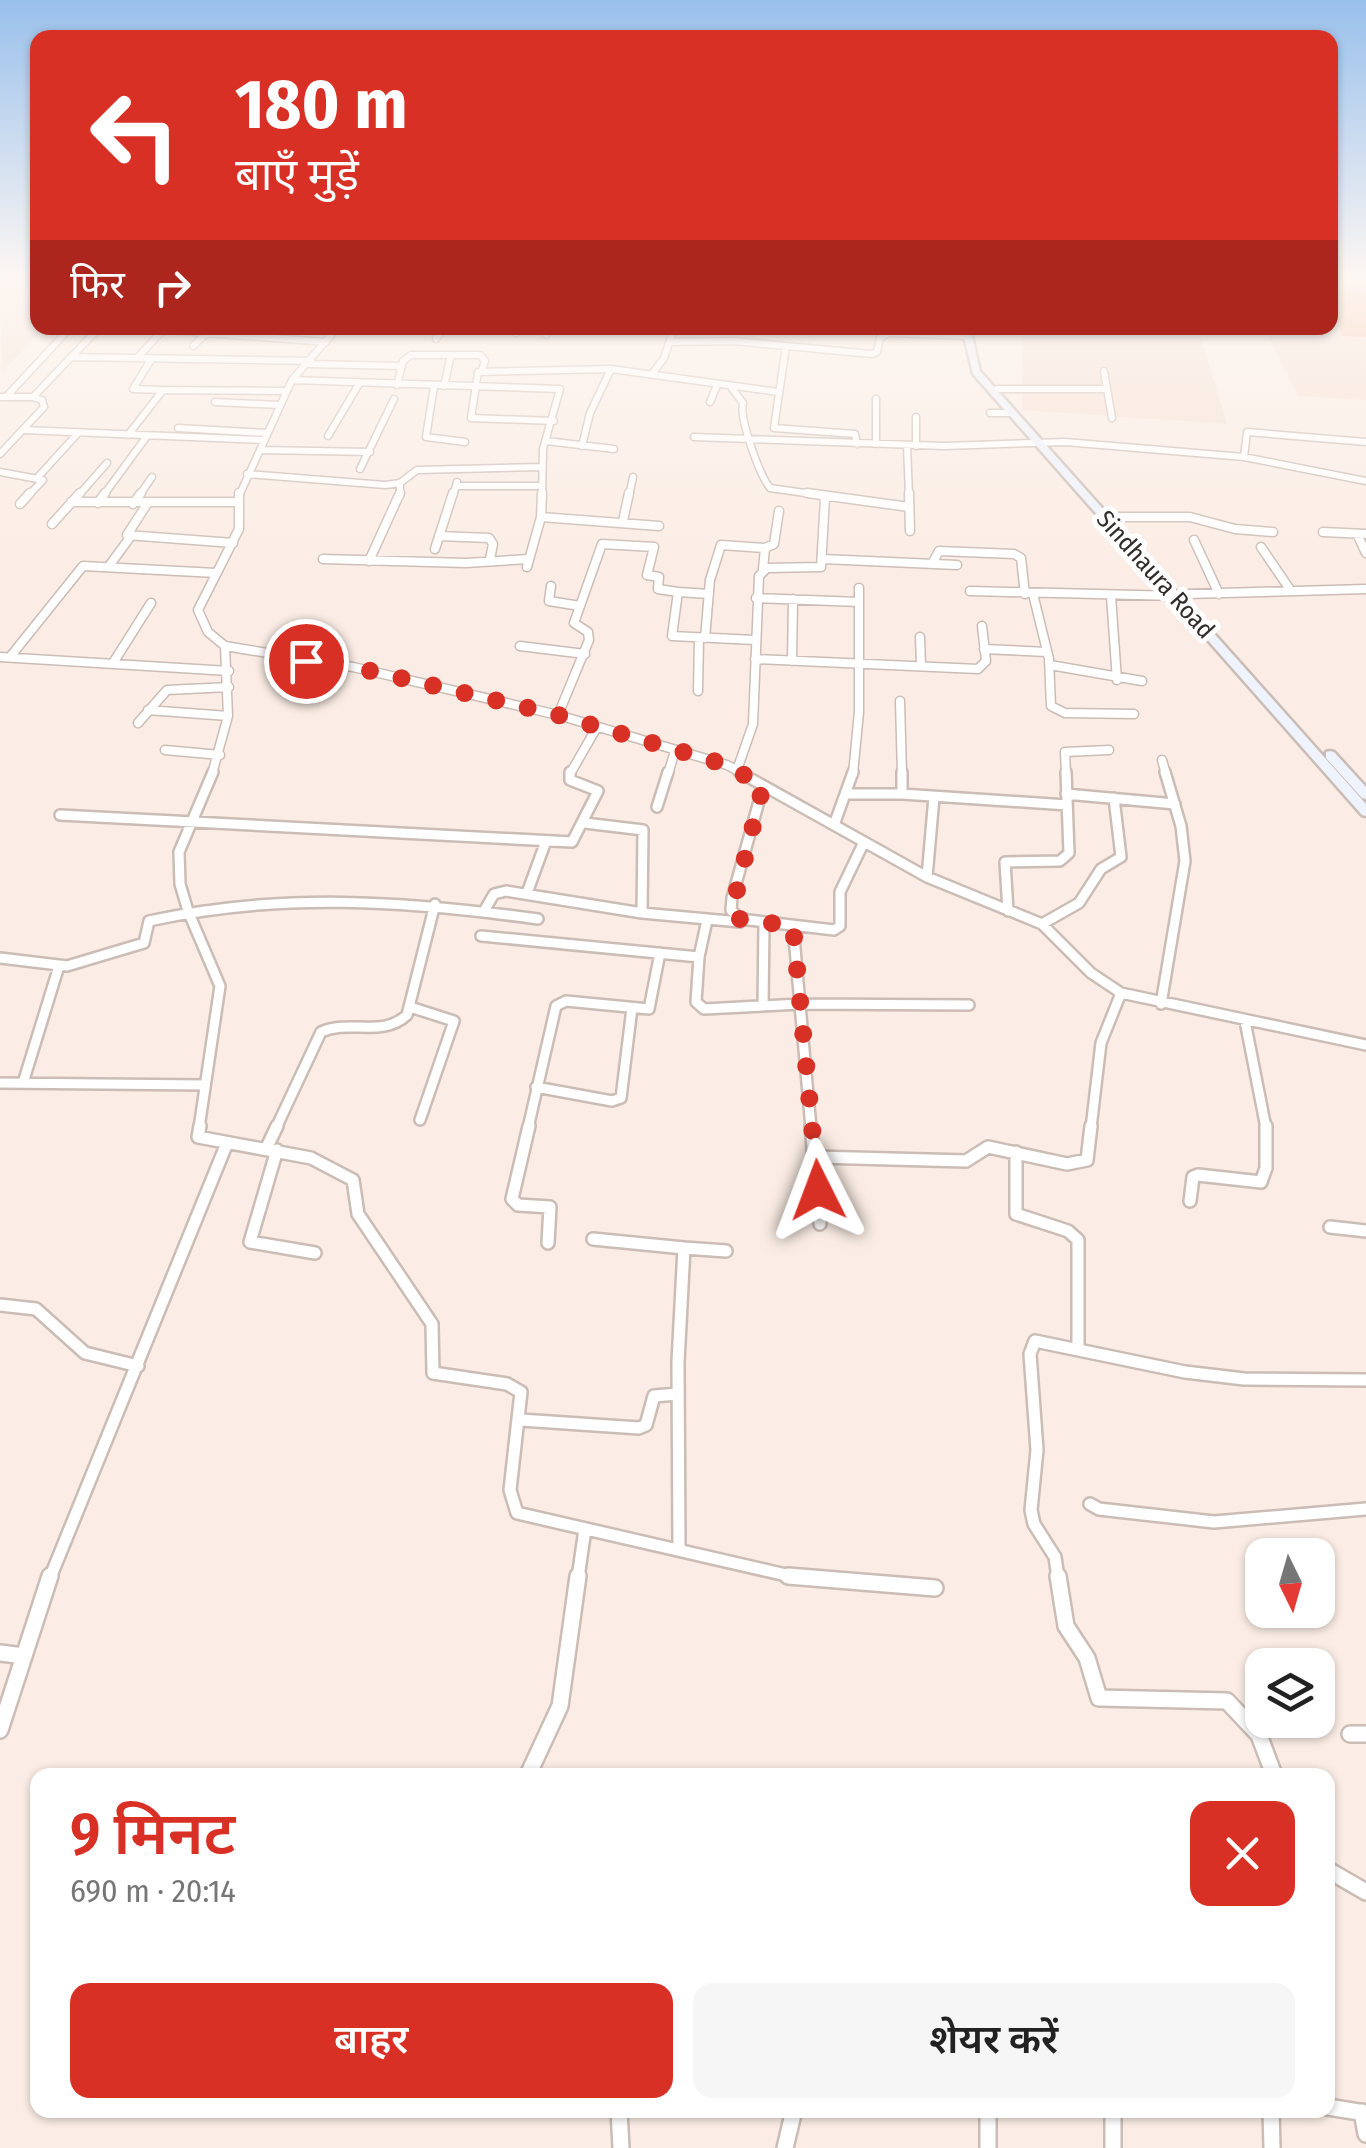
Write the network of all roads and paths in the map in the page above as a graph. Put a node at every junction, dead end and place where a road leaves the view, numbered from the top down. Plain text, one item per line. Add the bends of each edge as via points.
1 (24, 375) edge
2 (53, 375) edge
3 (141, 375) edge
4 (297, 375) edge
5 (400, 375) edge
6 (446, 375) edge
7 (480, 375) edge
8 (564, 375) edge
9 (608, 375) edge
10 (659, 375) edge
11 (781, 375) edge
12 (979, 375) edge
13 (986, 375) edge
14 (1105, 375) edge
15 (292, 380) junction
16 (359, 384) junction
17 (397, 385) junction
18 (716, 385) junction
19 (434, 386) junction
20 (444, 386) junction
21 (476, 386) junction
22 (731, 387) junction
23 (559, 388) junction
24 (163, 390) junction
25 (997, 390) junction
26 (1107, 390) junction
27 (287, 391) junction
28 (778, 392) junction
29 (3, 397) edge
30 (32, 397) junction
31 (876, 399) dead end
32 (394, 400) dead end
33 (215, 402) dead end
34 (710, 402) dead end
35 (280, 406) junction
36 (990, 413) dead end
37 (1011, 414) junction
38 (916, 417) dead end
39 (1112, 418) dead end
40 (554, 421) junction
41 (178, 428) dead end
42 (774, 428) junction
43 (24, 430) junction
44 (78, 433) junction
45 (128, 435) junction
46 (147, 436) junction
47 (328, 436) dead end
48 (694, 436) dead end
49 (753, 438) junction
50 (263, 441) junction
51 (546, 441) junction
52 (464, 442) dead end
53 (1366, 442) edge
54 (1039, 443) junction
55 (856, 444) junction
56 (876, 444) junction
57 (912, 445) junction
58 (582, 446) junction
59 (614, 449) dead end
60 (370, 452) junction
61 (0, 454) edge
62 (1244, 457) junction
63 (107, 464) dead end
64 (541, 467) junction
65 (360, 468) dead end
66 (0, 472) edge
67 (461, 472) junction
68 (247, 474) junction
69 (38, 477) junction
70 (152, 477) dead end
71 (633, 477) dead end
72 (1366, 481) edge
73 (400, 483) junction
74 (456, 486) junction
75 (539, 486) junction
76 (825, 498) junction
77 (71, 502) junction
78 (239, 502) junction
79 (98, 503) junction
80 (20, 504) dead end
81 (133, 504) junction
82 (147, 504) junction
83 (908, 506) junction
84 (779, 510) dead end
85 (540, 517) junction
86 (1112, 517) junction
87 (623, 521) junction
88 (52, 524) dead end
89 (910, 531) dead end
90 (1273, 532) dead end
91 (1323, 532) dead end
92 (1361, 534) edge
93 (131, 536) junction
94 (439, 536) junction
95 (1194, 540) dead end
96 (233, 543) junction
97 (1261, 546) dead end
98 (654, 547) junction
99 (765, 548) junction
100 (434, 549) dead end
101 (1366, 553) edge
102 (323, 559) dead end
103 (490, 559) junction
104 (823, 560) junction
105 (369, 561) junction
106 (932, 564) junction
107 (957, 565) dead end
108 (109, 566) junction
109 (763, 569) junction
110 (216, 573) junction
111 (551, 586) dead end
112 (859, 588) dead end
113 (1366, 589) edge
114 (970, 591) dead end
115 (1291, 591) junction
116 (678, 592) junction
117 (709, 594) junction
118 (1029, 594) junction
119 (1219, 594) junction
120 (1182, 595) junction
121 (1111, 596) junction
122 (756, 598) junction
123 (793, 600) junction
124 (859, 602) junction
125 (150, 603) dead end
126 (580, 606) junction
127 (982, 626) dead end
128 (920, 637) dead end
129 (702, 638) junction
130 (755, 640) junction
131 (225, 646) junction
132 (520, 646) dead end
133 (984, 649) junction
134 (1048, 652) junction
135 (584, 654) junction
136 (10, 656) junction
137 (0, 657) edge
138 (755, 659) junction
139 (792, 661) junction
140 (113, 663) junction
141 (858, 663) junction
142 (921, 666) junction
143 (1050, 666) junction
144 (229, 671) junction
145 (1117, 680) junction
146 (1142, 681) dead end
147 (228, 687) junction
148 (698, 691) dead end
149 (900, 701) dead end
150 (148, 710) junction
151 (1134, 714) dead end
152 (558, 715) junction
153 (228, 716) junction
154 (138, 723) dead end
155 (597, 727) junction
156 (165, 750) dead end
157 (1109, 750) dead end
158 (676, 751) junction
159 (220, 755) junction
160 (1162, 760) dead end
161 (738, 770) junction
162 (763, 786) junction
163 (850, 794) junction
164 (902, 794) junction
165 (1066, 794) junction
166 (1366, 795) edge
167 (934, 797) junction
168 (1114, 798) junction
169 (1175, 804) junction
170 (1066, 805) junction
171 (657, 808) dead end
172 (1366, 812) edge
173 (60, 815) dead end
174 (192, 819) junction
175 (585, 823) junction
176 (834, 825) junction
177 (546, 840) junction
178 (864, 842) junction
179 (926, 876) junction
180 (527, 893) junction
181 (434, 904) junction
182 (188, 910) junction
183 (484, 911) junction
184 (1008, 911) junction
185 (642, 913) junction
186 (538, 919) dead end
187 (707, 920) junction
188 (750, 922) junction
189 (764, 924) junction
190 (1042, 924) junction
191 (793, 926) junction
192 (482, 936) dead end
193 (660, 953) junction
194 (699, 957) junction
195 (0, 958) edge
196 (59, 966) junction
197 (1122, 993) junction
198 (800, 1004) junction
199 (1161, 1004) junction
200 (762, 1006) junction
201 (969, 1006) dead end
202 (410, 1007) junction
203 (632, 1008) junction
204 (1245, 1021) junction
205 (1366, 1045) edge
206 (0, 1083) edge
207 (23, 1084) junction
208 (204, 1085) junction
209 (536, 1088) junction
210 (420, 1120) dead end
211 (227, 1143) junction
212 (272, 1148) junction
213 (1016, 1152) junction
214 (816, 1157) junction
215 (1190, 1201) dead end
216 (820, 1224) dead end
217 (1330, 1226) dead end
218 (1366, 1231) edge
219 (593, 1239) dead end
220 (548, 1243) dead end
221 (684, 1248) junction
222 (726, 1251) dead end
223 (316, 1253) dead end
224 (0, 1306) edge
225 (1078, 1348) junction
226 (138, 1366) junction
227 (1366, 1380) edge
228 (678, 1394) junction
229 (521, 1420) junction
230 (1090, 1504) dead end
231 (1366, 1509) edge
232 (585, 1528) junction
233 (679, 1548) junction
234 (935, 1588) dead end
235 (0, 1653) edge
236 (24, 1656) junction
237 (0, 1730) edge
238 (531, 1768) edge
239 (1272, 1768) edge
240 (1335, 1874) edge
241 (1366, 1892) edge
242 (1335, 2108) edge
243 (1364, 2112) edge
244 (619, 2118) edge
245 (792, 2118) edge
246 (988, 2118) edge
247 (1112, 2118) edge
248 (1271, 2118) edge
249 (1366, 2134) edge
250 (621, 2148) edge
251 (785, 2148) edge
252 (988, 2148) edge
253 (1113, 2148) edge
254 (1272, 2148) edge

1 - 29 street
2 - 30 street
3 - 24 street via 133,389
4 - 15 street
5 - 17 street
6 - 20 street
7 - 21 street
8 - 23 street
9 - 58 street
10 - 18 street
11 - 28 street
12 - 37 street, Sindhaura Road
13 - 25 street
14 - 26 street
15 - 16 street
15 - 27 street
16 - 17 street
16 - 47 street
17 - 19 street
18 - 22 street
18 - 34 street
19 - 20 street
19 - 52 street via 426,437
20 - 21 street
21 - 23 street
21 - 40 street via 471,418
22 - 28 street
22 - 49 street
23 - 40 street
24 - 27 street
24 - 45 street
25 - 26 street
25 - 54 street
26 - 39 street
27 - 35 street
28 - 42 street
29 - 30 street
30 - 43 street via 45,402
31 - 56 street
32 - 60 street
33 - 35 street
35 - 50 street
36 - 37 street
37 - 54 street, Sindhaura Road
38 - 57 street
40 - 51 street
41 - 50 street
42 - 49 street via 763,427
42 - 55 street via 856,434
43 - 44 street
43 - 61 street
44 - 45 street
44 - 69 street
45 - 46 street
46 - 50 street
46 - 79 street
48 - 49 street
49 - 55 street
49 - 76 street via 752,460 770,488
50 - 60 street
50 - 68 street
51 - 58 street
51 - 64 street
53 - 62 street via 1247,432
54 - 57 street
54 - 62 street
54 - 86 street
54 - 120 street, Sindhaura Road
55 - 56 street
56 - 57 street
57 - 83 street
58 - 59 street
60 - 65 street
62 - 72 street
63 - 77 street
64 - 67 street
64 - 75 street
66 - 69 street
67 - 73 street via 417,470
67 - 74 street
68 - 73 street
68 - 78 street
69 - 80 street via 42,482
70 - 81 street
71 - 87 street
73 - 105 street via 400,499
74 - 75 street
74 - 94 street
75 - 85 street
76 - 83 street
76 - 104 street
77 - 79 street
77 - 88 street
78 - 82 street
78 - 96 street
79 - 81 street
81 - 82 street
82 - 93 street via 126,534
83 - 89 street
84 - 99 street via 774,544
85 - 87 street
85 - 103 street via 528,563
86 - 90 street via 1190,518
86 - 120 street
87 - 98 street via 654,526
91 - 92 street
92 - 101 street
93 - 96 street
93 - 108 street
94 - 100 street
94 - 103 street via 488,538 494,544
95 - 119 street
96 - 110 street
97 - 115 street
98 - 116 street via 647,575 659,577 658,589
98 - 126 street via 602,544
99 - 109 street
99 - 117 street via 721,545
102 - 105 street
103 - 105 street
104 - 106 street
104 - 109 street via 818,569
106 - 107 street
106 - 118 street via 939,551 1014,554 1021,558
108 - 110 street
108 - 136 street via 80,568
109 - 122 street
110 - 131 street via 198,610 208,632
111 - 126 street via 549,602
112 - 124 street
113 - 115 street
114 - 118 street
115 - 119 street
116 - 117 street
116 - 129 street via 672,636
117 - 129 street
118 - 121 street
118 - 134 street
119 - 120 street
120 - 121 street
120 - 166 street
120 - 172 street, Sindhaura Road
121 - 145 street
122 - 123 street
122 - 130 street
123 - 124 street
123 - 139 street
124 - 141 street
125 - 140 street
126 - 135 street via 574,626 590,634
127 - 133 street
128 - 142 street
129 - 130 street
129 - 148 street
130 - 138 street
131 - 144 street
131 - 152 street via 354,667
132 - 135 street
133 - 134 street
133 - 142 street via 986,661 978,669
134 - 143 street
135 - 152 street
136 - 137 street
136 - 140 street
138 - 139 street
138 - 161 street via 753,724
139 - 141 street
140 - 144 street
141 - 142 street
141 - 163 street
143 - 145 street
143 - 151 street via 1054,710
144 - 147 street
145 - 146 street
147 - 150 street via 166,690
147 - 153 street
149 - 164 street
150 - 153 street
150 - 154 street
152 - 155 street
153 - 159 street
155 - 158 street
155 - 175 street via 570,771 573,782 598,789
156 - 159 street
157 - 165 street via 1065,752
158 - 161 street
158 - 171 street
159 - 174 street
160 - 169 street
161 - 162 street
162 - 176 street
162 - 188 street via 732,904 734,916
163 - 164 street
163 - 176 street
164 - 167 street
165 - 168 street
165 - 170 street
167 - 170 street
167 - 179 street
168 - 169 street
168 - 190 street via 1119,860 1101,869 1097,887 1073,909
169 - 199 street via 1183,883
170 - 184 street via 1067,858 1006,862
173 - 174 street
174 - 177 street
174 - 182 street via 179,852
175 - 177 street via 576,841
175 - 185 street via 643,830
176 - 178 street
177 - 180 street
178 - 179 street
178 - 191 street via 840,892 840,926
179 - 184 street
180 - 183 street via 499,892
180 - 185 street
181 - 182 street via 325,899
181 - 183 street
181 - 202 street
182 - 196 street via 149,921 144,943
182 - 208 street via 220,986
183 - 186 street
184 - 190 street
185 - 187 street
187 - 188 street
187 - 194 street
188 - 189 street
189 - 191 street
189 - 200 street
190 - 197 street via 1091,973
191 - 198 street
192 - 193 street
193 - 194 street
193 - 203 street via 652,1004
194 - 200 street via 697,1006
195 - 196 street
196 - 207 street
197 - 199 street
197 - 213 street via 1101,1043 1087,1160 1067,1164
198 - 200 street
198 - 201 street
198 - 214 street
199 - 204 street
202 - 210 street via 454,1021
202 - 212 street via 391,1026 321,1032
203 - 209 street via 559,1002
203 - 209 street via 618,1100
204 - 205 street
204 - 215 street via 1265,1122 1266,1172 1253,1183 1198,1175
206 - 207 street
207 - 208 street
208 - 211 street via 196,1134
209 - 220 street via 512,1200 550,1207
211 - 212 street
211 - 226 street
212 - 223 street via 250,1242
212 - 229 street via 311,1158 353,1180 358,1214 432,1324 433,1373 516,1387
213 - 214 street via 988,1147 954,1162
213 - 225 street via 1016,1214 1078,1240
214 - 216 street
217 - 218 street
219 - 221 street
221 - 222 street
221 - 228 street
224 - 226 street via 36,1309 84,1353
225 - 227 street via 1244,1379
225 - 239 street via 1042,1340 1032,1346 1036,1450 1030,1510 1055,1558 1066,1626 1087,1658 1099,1698 1227,1700 1260,1735
226 - 236 street via 59,1548
228 - 229 street via 654,1396 640,1428
228 - 233 street
229 - 232 street via 512,1510
230 - 231 street via 1214,1522
232 - 233 street
232 - 238 street via 560,1706
233 - 234 street via 812,1580
235 - 236 street
236 - 237 street
240 - 241 street
242 - 243 street
243 - 249 street
244 - 250 street
245 - 251 street
246 - 252 street
247 - 253 street
248 - 254 street

